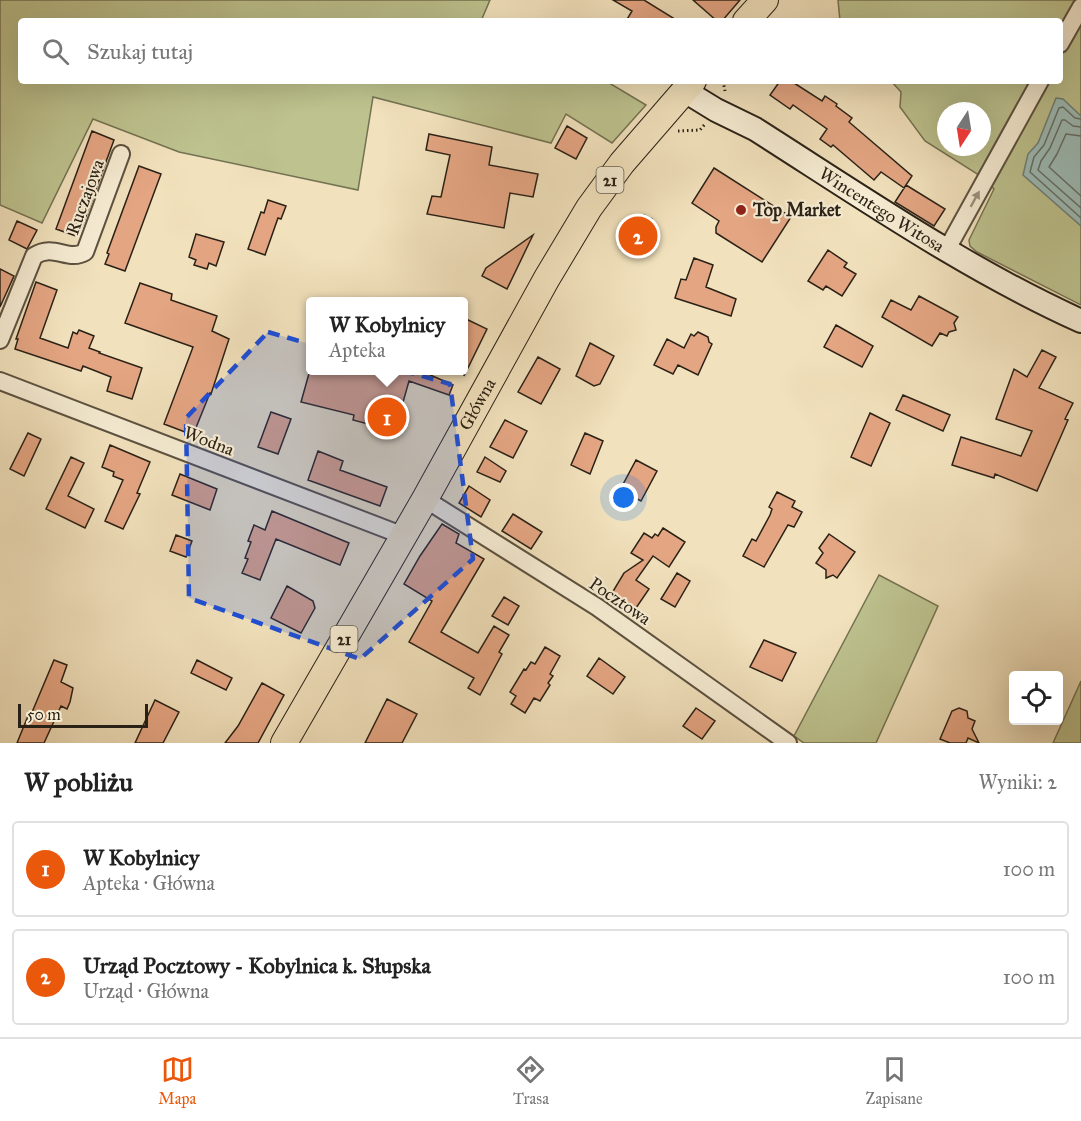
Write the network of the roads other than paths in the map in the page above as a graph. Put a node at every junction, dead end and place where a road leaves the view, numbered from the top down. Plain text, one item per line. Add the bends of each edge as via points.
1 (765, 0) edge
2 (1081, 7) edge
3 (749, 18) edge
4 (1063, 39) edge
5 (1038, 84) edge
6 (689, 86) edge
7 (121, 154) dead end
8 (946, 251) junction
9 (1081, 321) edge
10 (0, 340) edge
11 (0, 381) edge
12 (425, 499) junction
13 (404, 536) junction
14 (284, 743) edge
15 (788, 743) edge

1 - 3 main road
2 - 4 street
8 -> 5 street
6 - 8 street, Wincentego Witosa via 716,110 755,129
6 - 12 main road, Główna / 21 via 622,163 589,208
7 - 10 street, Ruczajowa via 85,252 79,255 45,251 34,256
8 - 9 street, Wincentego Witosa
11 - 13 street, Wodna
12 - 13 main road, Główna / 21
12 - 15 street, Pocztowa via 597,608
13 - 14 main road, Główna / 21

